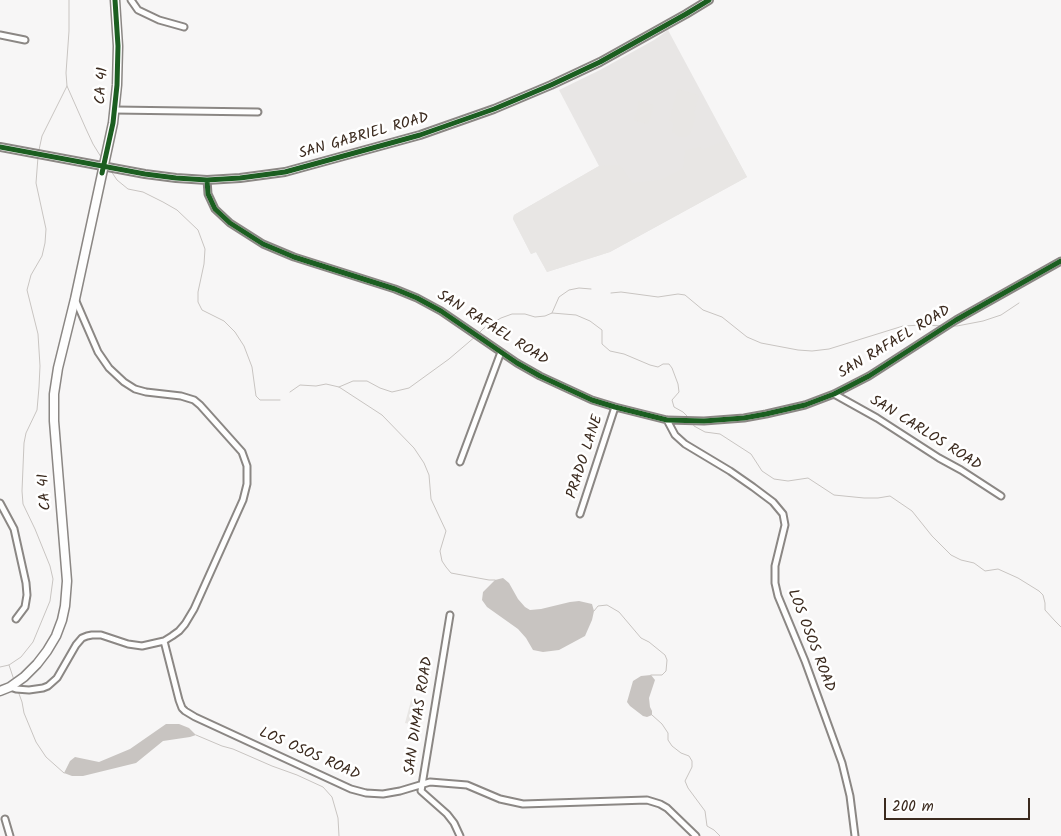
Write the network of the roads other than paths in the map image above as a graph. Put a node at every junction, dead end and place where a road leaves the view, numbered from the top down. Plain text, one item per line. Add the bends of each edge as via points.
1 (115, 0) edge
2 (131, 0) edge
3 (709, 0) edge
4 (184, 27) dead end
5 (0, 35) edge
6 (25, 40) dead end
7 (114, 110) junction
8 (258, 112) dead end
9 (0, 147) edge
10 (104, 166) junction
11 (207, 180) junction
12 (1061, 261) edge
13 (75, 299) junction
14 (501, 352) junction
15 (834, 394) junction
16 (615, 407) junction
17 (667, 420) junction
18 (460, 462) dead end
19 (1001, 496) dead end
20 (0, 503) edge
21 (580, 514) dead end
22 (450, 615) dead end
23 (16, 619) dead end
24 (164, 641) junction
25 (10, 686) junction
26 (0, 691) edge
27 (422, 786) junction
28 (5, 818) dead end
29 (10, 836) edge
30 (460, 836) edge
31 (696, 836) edge
32 (855, 836) edge

1 - 7 main road, CA 41 / CA 41 via 118,46
2 - 4 street via 138,10
3 - 11 street, SAN GABRIEL ROAD via 576,74 446,126 285,172
5 - 6 street
7 - 8 street
7 - 10 main road, CA 41 / CA 41
9 - 10 street, SAN GABRIEL ROAD
10 - 11 street, SAN GABRIEL ROAD
10 - 13 main road, CA 41 / CA 41
11 - 14 street, SAN RAFAEL ROAD via 208,194 215,209 263,244 417,298
12 - 15 street, SAN RAFAEL ROAD via 956,320 870,376
13 - 24 street via 98,352 117,376 141,391 194,400 238,447 244,458 246,484 243,500 194,609 181,629
13 - 25 main road, CA 41 / CA 41 via 54,394 67,582 65,606 56,636 47,651 24,677
14 - 16 street, SAN RAFAEL ROAD via 540,376
14 - 18 street
15 - 17 street, SAN RAFAEL ROAD via 804,405 744,418
15 - 19 street, SAN CARLOS ROAD
16 - 17 street, SAN RAFAEL ROAD
16 - 21 street, PRADO LANE
17 - 32 street, LOS OSOS ROAD via 675,435 685,444 753,487 774,502 783,514 785,525 776,560 775,583 842,763
20 - 23 street via 14,529 26,583 25,607
22 - 27 street, SAN DIMAS ROAD
24 - 25 street via 135,646 101,634 87,636 76,645 57,678 48,686 29,690
24 - 27 street, LOS OSOS ROAD via 180,704 189,714 366,793 383,794
25 - 26 main road, CA 41 / CA 41
27 - 30 street, SAN DIMAS ROAD via 421,792 447,814
27 - 31 street, LOS OSOS ROAD via 430,782 468,785 500,800 522,804 647,800 667,808
28 - 29 street

